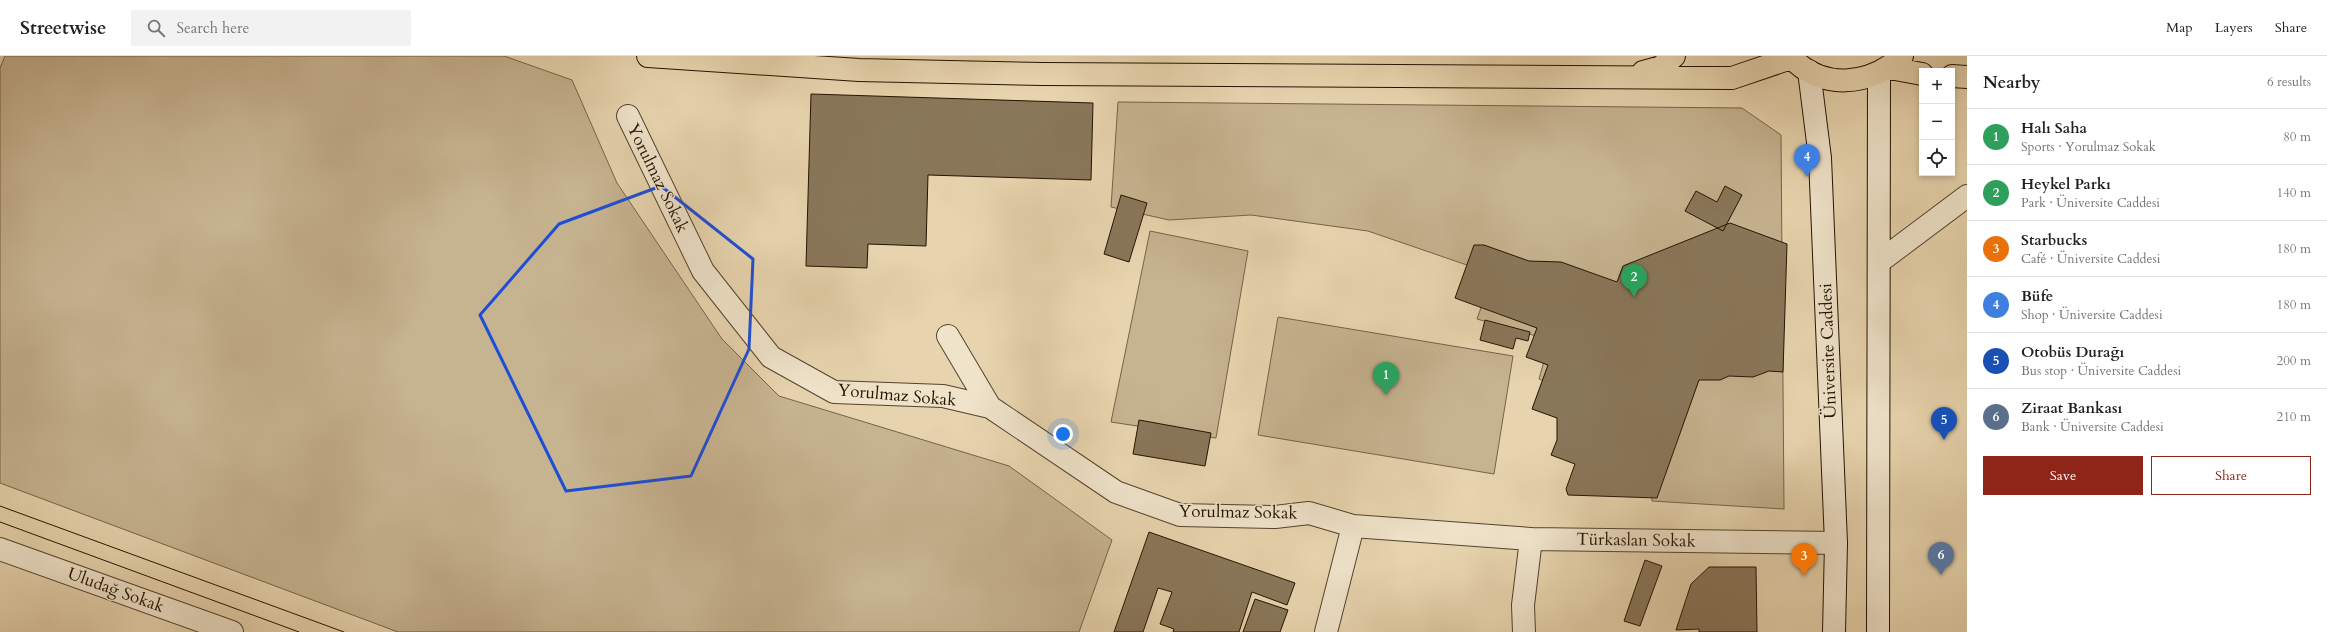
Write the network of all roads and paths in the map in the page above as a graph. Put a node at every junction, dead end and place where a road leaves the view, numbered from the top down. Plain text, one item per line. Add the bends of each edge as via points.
1 (648, 56) edge
2 (1674, 56) edge
3 (1790, 57) edge
4 (1890, 66) edge
5 (1809, 71) junction
6 (1919, 73) edge
7 (1630, 76) junction
8 (1955, 76) edge
9 (1967, 77) edge
10 (628, 116) dead end
11 (1967, 196) edge
12 (1879, 262) junction
13 (948, 336) dead end
14 (990, 406) junction
15 (1353, 526) junction
16 (1531, 539) junction
17 (1836, 542) junction
18 (0, 549) edge
19 (232, 632) edge
20 (1326, 632) edge
21 (1524, 632) edge
22 (1834, 632) edge
23 (1878, 632) edge

1 - 7 highway via 859,70 1043,74
2 - 7 highway via 1662,67
3 - 5 highway
3 - 7 highway via 1732,78
4 - 5 highway via 1856,81 1832,79
4 - 6 highway
4 - 12 street
5 - 17 street, Üniversite Caddesi via 1820,158
8 - 9 highway
10 - 14 street, Yorulmaz Sokak via 703,271 771,357 834,392 943,396
11 - 12 street
12 - 23 street
13 - 14 street
14 - 15 street, Yorulmaz Sokak via 1116,492 1180,515 1275,517 1309,513
15 - 16 street, Yorulmaz Sokak
15 - 20 street
16 - 17 street, Türkaslan Sokak
16 - 21 street via 1523,605
17 - 22 street, Üniversite Caddesi
18 - 19 street, Uludağ Sokak

